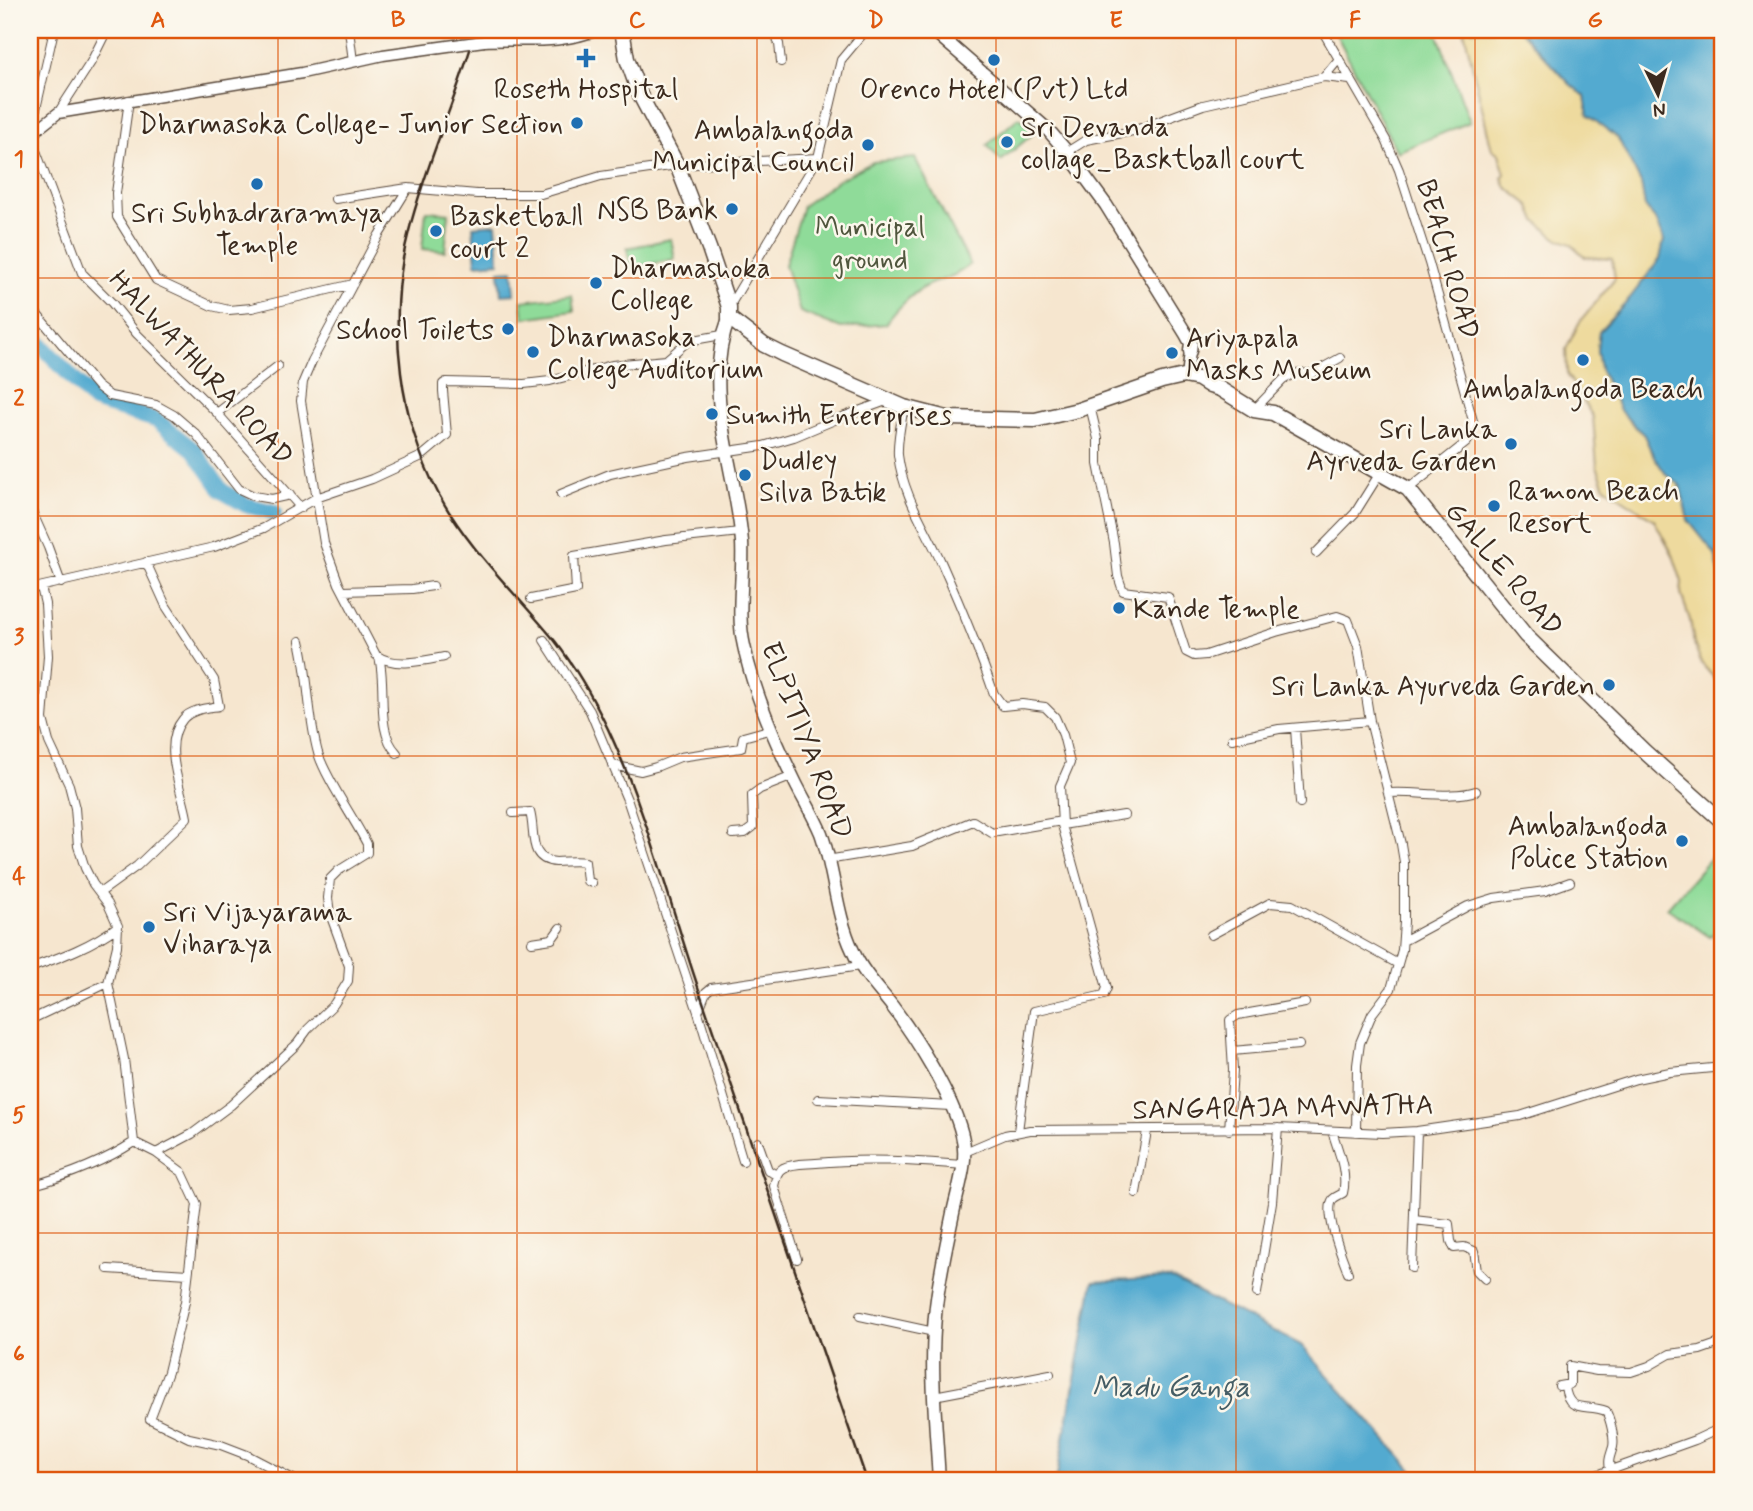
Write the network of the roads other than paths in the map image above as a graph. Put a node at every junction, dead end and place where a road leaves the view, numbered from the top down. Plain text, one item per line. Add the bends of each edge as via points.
1 (54, 30) edge
2 (107, 30) edge
3 (349, 30) edge
4 (597, 30) edge
5 (622, 30) edge
6 (774, 30) edge
7 (866, 30) edge
8 (933, 30) edge
9 (1322, 30) edge
10 (1339, 59) junction
11 (353, 61) junction
12 (781, 62) dead end
13 (1324, 77) junction
14 (1350, 80) junction
15 (129, 100) junction
16 (58, 113) junction
17 (30, 135) edge
18 (1067, 152) junction
19 (818, 158) junction
20 (39, 160) junction
21 (30, 165) edge
22 (677, 165) junction
23 (408, 188) junction
24 (335, 199) dead end
25 (353, 284) junction
26 (30, 306) edge
27 (729, 313) junction
28 (722, 335) junction
29 (1190, 351) joint
30 (1340, 358) dead end
31 (278, 366) dead end
32 (1188, 368) junction
33 (1220, 389) junction
34 (1116, 396) junction
35 (887, 401) junction
36 (1090, 406) junction
37 (904, 407) junction
38 (1254, 410) junction
39 (218, 413) junction
40 (726, 452) junction
41 (1380, 473) junction
42 (1408, 489) junction
43 (561, 494) dead end
44 (290, 495) junction
45 (316, 498) junction
46 (30, 507) edge
47 (302, 508) junction
48 (740, 532) junction
49 (1316, 553) dead end
50 (146, 562) junction
51 (61, 583) junction
52 (432, 586) dead end
53 (41, 587) junction
54 (30, 589) edge
55 (343, 591) junction
56 (531, 599) dead end
57 (544, 640) dead end
58 (300, 641) dead end
59 (379, 657) junction
60 (444, 657) dead end
61 (1370, 721) junction
62 (1295, 728) junction
63 (772, 729) junction
64 (1232, 738) dead end
65 (397, 753) dead end
66 (612, 765) junction
67 (793, 776) junction
68 (1476, 791) dead end
69 (1389, 793) junction
70 (1300, 803) dead end
71 (513, 813) dead end
72 (1124, 815) dead end
73 (1723, 822) edge
74 (1062, 823) junction
75 (733, 834) dead end
76 (827, 860) junction
77 (1570, 882) dead end
78 (592, 883) dead end
79 (101, 892) junction
80 (118, 926) junction
81 (560, 928) dead end
82 (1211, 935) dead end
83 (1403, 941) junction
84 (532, 942) dead end
85 (1398, 964) junction
86 (860, 966) junction
87 (30, 968) edge
88 (108, 983) junction
89 (1305, 1003) dead end
90 (698, 1012) junction
91 (30, 1020) edge
92 (1299, 1045) dead end
93 (1232, 1051) junction
94 (1723, 1067) edge
95 (818, 1099) dead end
96 (951, 1106) junction
97 (1278, 1128) junction
98 (1229, 1130) junction
99 (1018, 1131) junction
100 (1147, 1131) junction
101 (1332, 1131) junction
102 (1417, 1131) junction
103 (1356, 1132) junction
104 (758, 1142) dead end
105 (134, 1143) junction
106 (156, 1153) junction
107 (964, 1159) junction
108 (743, 1161) dead end
109 (776, 1175) junction
110 (30, 1185) edge
111 (1136, 1193) dead end
112 (1414, 1220) junction
113 (797, 1259) dead end
114 (1412, 1268) dead end
115 (108, 1269) dead end
116 (1348, 1273) dead end
117 (188, 1274) junction
118 (1485, 1279) dead end
119 (1257, 1293) dead end
120 (860, 1315) dead end
121 (934, 1332) junction
122 (1723, 1342) edge
123 (1049, 1374) dead end
124 (934, 1396) junction
125 (1723, 1427) edge
126 (1611, 1470) junction
127 (1594, 1476) dead end
128 (293, 1481) edge
129 (939, 1481) edge

1 - 17 street
2 - 16 street
3 - 11 street
4 - 11 main road, bridge via 548,41 484,41
5 - 22 highway via 640,95
6 - 12 street
7 - 19 street via 841,60
8 - 18 main road
9 - 10 street, BEACH ROAD
10 - 13 street
10 - 14 street, BEACH ROAD
11 - 15 main road
13 - 14 street
13 - 18 street via 1203,104 1133,131 1086,140
14 - 42 street, BEACH ROAD via 1387,140 1403,182 1473,421 1467,442
15 - 16 main road
15 - 25 street via 117,217 156,280 229,310
16 - 17 main road
17 - 20 street, HALWATHURA ROAD
18 - 29 main road via 1106,205 1186,334
19 - 22 street
19 - 27 street
20 - 21 street
20 - 39 street, HALWATHURA ROAD via 82,273
22 - 23 street via 601,176 541,194
22 - 27 highway
23 - 24 street
23 - 25 street
25 - 45 street via 303,382 304,428
26 - 44 street via 110,396 156,405 174,415 196,434 240,489 272,499
27 - 28 main road, ELPITIYA ROAD
27 - 35 highway, GALLE ROAD via 764,345
28 - 40 main road, ELPITIYA ROAD via 718,374
28 - 45 street via 688,341 666,360 612,365 550,381 446,382 447,435 422,456
29 - 32 main road
30 - 38 street via 1313,373 1293,374 1283,380
31 - 39 street
32 - 33 highway, GALLE ROAD via 1215,380
32 - 34 highway, GALLE ROAD via 1158,374
33 - 34 highway, GALLE ROAD via 1184,376
33 - 38 highway, GALLE ROAD
34 - 36 highway, GALLE ROAD
35 - 37 highway, GALLE ROAD
35 - 40 street via 794,437
36 - 37 highway, GALLE ROAD via 1035,420 947,418
36 - 61 street via 1123,591 1168,597 1186,652 1194,656 1343,617 1358,646
37 - 74 street via 898,455 906,488 962,610 994,694 1003,706 1045,707 1063,736 1069,763 1060,786
38 - 41 highway, GALLE ROAD via 1273,413
39 - 44 street, HALWATHURA ROAD
40 - 43 street via 610,474
40 - 48 main road, ELPITIYA ROAD
41 - 42 highway, GALLE ROAD
41 - 49 street via 1355,513
42 - 73 highway, GALLE ROAD via 1526,636
44 - 47 street, HALWATHURA ROAD
45 - 47 street
45 - 55 street via 324,543
46 - 51 street
47 - 50 street via 214,547
48 - 56 street via 574,556 576,590
48 - 63 main road, ELPITIYA ROAD via 744,647
50 - 51 street
50 - 79 street via 166,606 214,680 219,706 194,711 183,718 177,730 174,761 187,818
51 - 53 street
52 - 55 street
53 - 54 street
53 - 79 street via 48,656 43,719 72,797 85,867
55 - 59 street
57 - 66 street via 590,711
58 - 106 street via 319,757 367,844 367,853 330,879 328,905 349,966 348,981 334,1004 261,1079 203,1126
59 - 60 street via 393,663
59 - 65 street via 386,738
61 - 62 street
61 - 69 street
62 - 64 street
62 - 70 street
63 - 66 street via 743,737 741,748 680,757 650,769
63 - 67 main road, ELPITIYA ROAD
66 - 90 street
67 - 75 street via 752,795 753,827
67 - 76 main road, ELPITIYA ROAD via 820,831
68 - 69 street via 1463,795
69 - 83 street via 1404,862
71 - 78 street via 530,812 539,856 552,862 585,862 587,881
72 - 74 street
74 - 76 street via 992,833 973,821 912,846
74 - 99 street via 1107,988 1104,995 1034,1011
76 - 86 main road, ELPITIYA ROAD via 840,919
77 - 83 street via 1468,906
79 - 80 street
80 - 87 street via 72,953
80 - 88 street
81 - 84 street via 552,939
82 - 85 street via 1270,903 1292,905
83 - 85 street
85 - 103 street via 1391,989 1372,1014 1360,1043
86 - 90 street via 711,988
86 - 96 main road, ELPITIYA ROAD via 911,1032
88 - 91 street
88 - 105 street via 124,1059
89 - 93 street via 1238,1014 1230,1020
90 - 108 street
92 - 93 street
93 - 98 street
94 - 102 street, SANGARAJA MAWATHA via 1636,1079 1520,1116
95 - 96 street
96 - 107 main road, ELPITIYA ROAD via 960,1128
97 - 98 street, SANGARAJA MAWATHA
97 - 101 street, SANGARAJA MAWATHA
97 - 119 street
98 - 100 street, SANGARAJA MAWATHA
99 - 100 street, SANGARAJA MAWATHA
99 - 107 street, SANGARAJA MAWATHA
100 - 111 street
101 - 103 street, SANGARAJA MAWATHA
101 - 116 street via 1342,1160 1344,1190 1330,1207
102 - 103 street, SANGARAJA MAWATHA
102 - 112 street
104 - 109 street via 768,1170
105 - 106 street
105 - 110 street via 67,1175
106 - 117 street via 182,1172 197,1204
107 - 109 street via 826,1162 792,1165
107 - 121 main road, ELPITIYA ROAD
109 - 113 street via 774,1186
112 - 114 street
112 - 118 street via 1449,1224 1454,1248 1474,1251 1477,1271
115 - 117 street
117 - 128 street via 168,1372 150,1419 247,1455
120 - 121 street
121 - 124 main road, ELPITIYA ROAD
122 - 126 street via 1670,1354 1631,1372 1570,1366 1570,1384 1562,1386 1569,1402 1606,1411 1610,1420
123 - 124 street
124 - 129 main road, ELPITIYA ROAD
125 - 126 street
126 - 127 street

